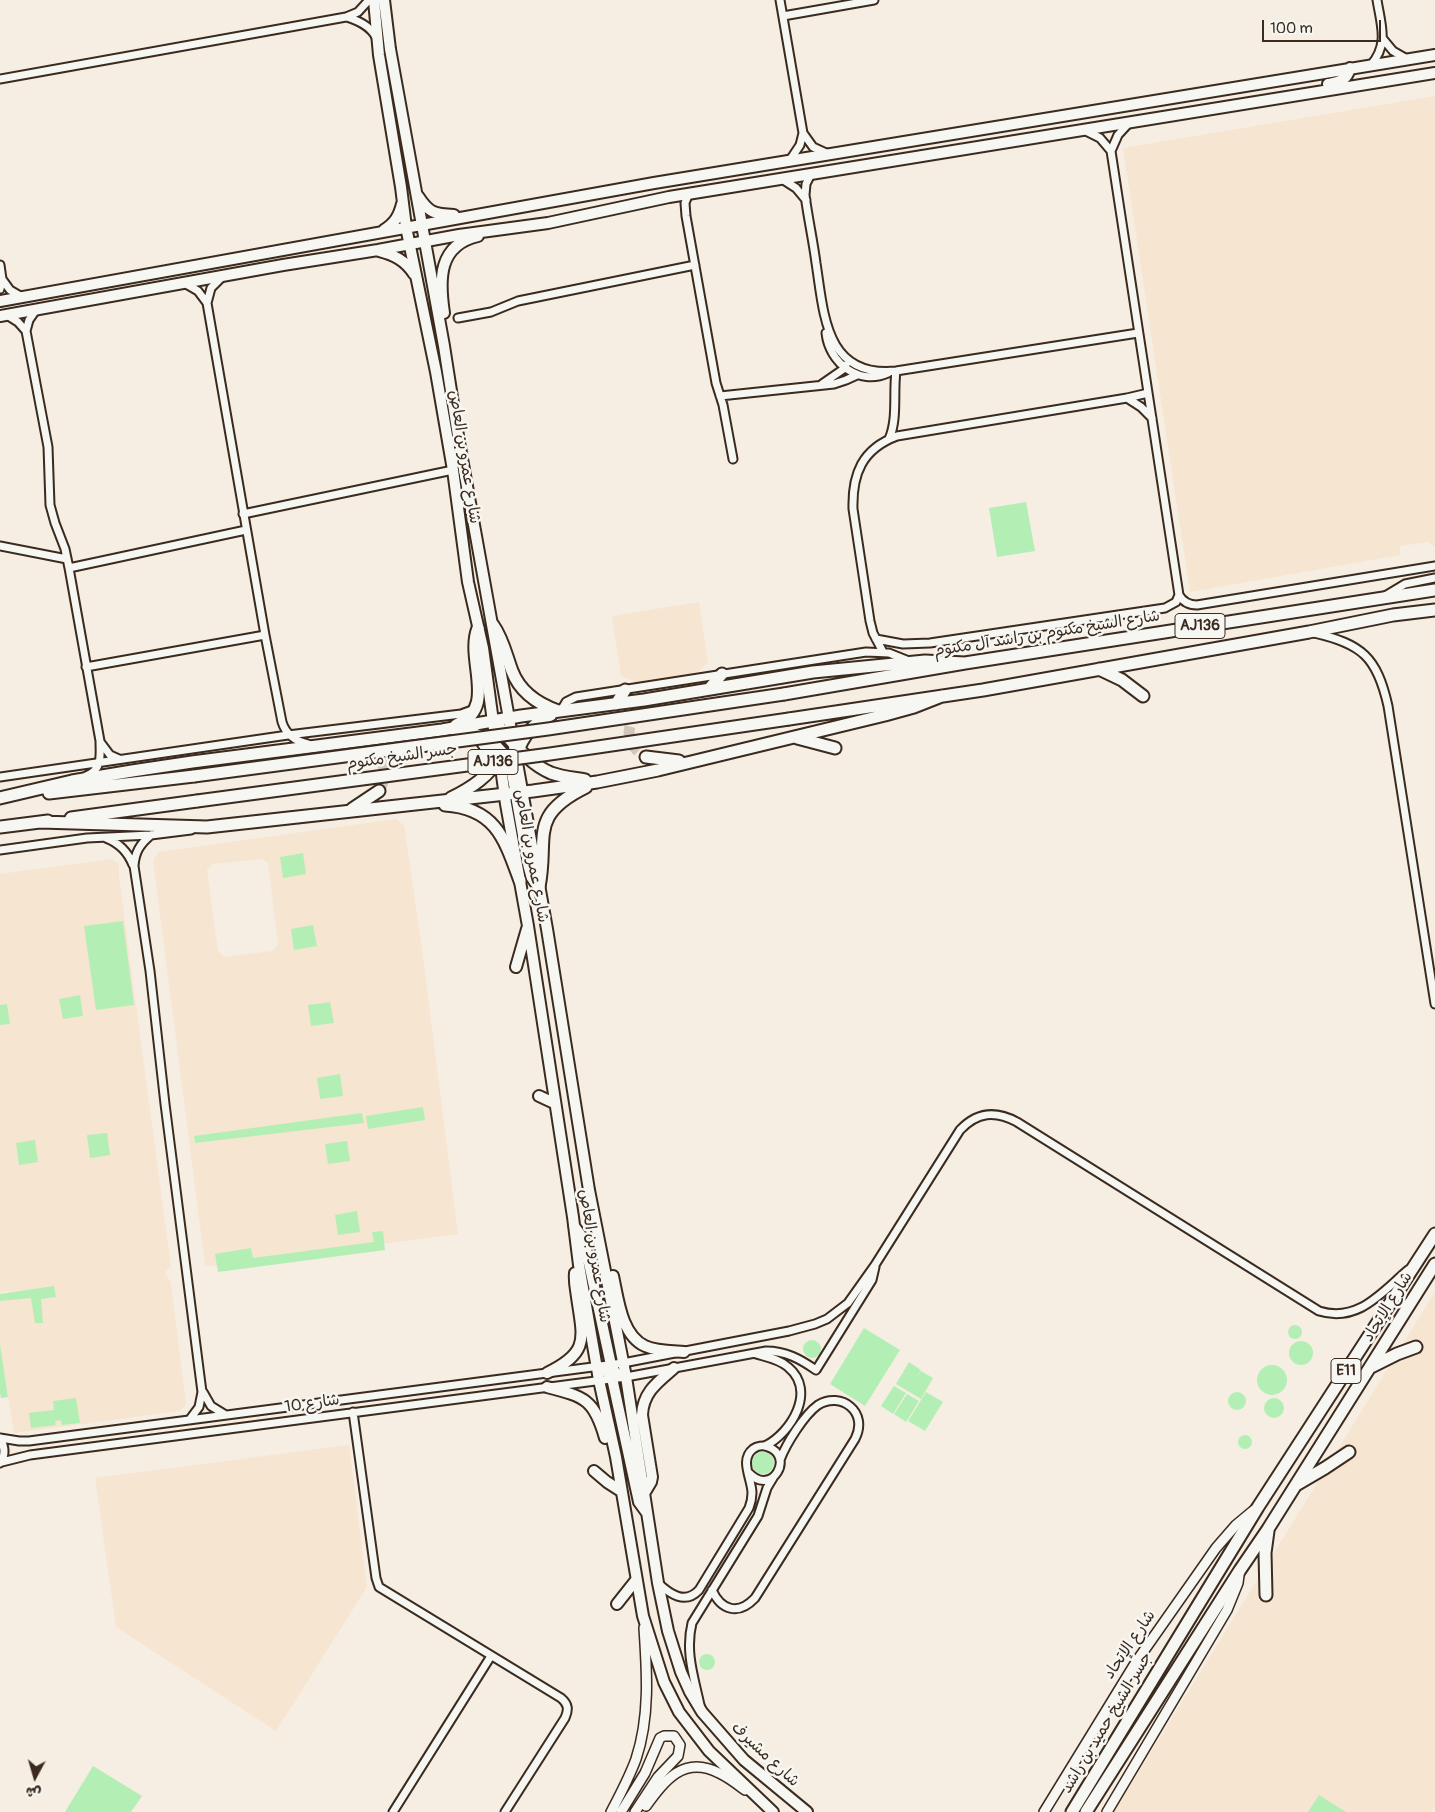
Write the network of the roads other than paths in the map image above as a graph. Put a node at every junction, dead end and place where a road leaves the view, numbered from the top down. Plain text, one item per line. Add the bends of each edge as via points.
1 (369, 0) edge
2 (374, 0) edge
3 (384, 0) edge
4 (780, 0) edge
5 (874, 0) edge
6 (1377, 0) edge
7 (783, 16) junction
8 (346, 17) junction
9 (1383, 39) junction
10 (377, 40) junction
11 (1435, 55) edge
12 (1406, 59) junction
13 (1370, 65) junction
14 (1350, 68) junction
15 (1435, 73) edge
16 (0, 79) edge
17 (1262, 101) junction
18 (1130, 122) junction
19 (1084, 130) junction
20 (803, 134) junction
21 (1111, 151) junction
22 (828, 154) junction
23 (790, 160) junction
24 (811, 174) junction
25 (782, 178) junction
26 (689, 193) junction
27 (416, 194) junction
28 (403, 198) junction
29 (806, 200) junction
30 (470, 216) junction
31 (422, 224) junction
32 (528, 225) junction
33 (406, 228) junction
34 (382, 232) junction
35 (425, 241) junction
36 (409, 245) junction
37 (378, 250) junction
38 (0, 265) edge
39 (696, 265) junction
40 (222, 276) junction
41 (416, 278) junction
42 (2, 279) junction
43 (186, 284) junction
44 (0, 289) edge
45 (22, 297) junction
46 (0, 301) edge
47 (207, 303) junction
48 (36, 310) junction
49 (4, 315) edge
50 (458, 318) dead end
51 (826, 323) junction
52 (26, 332) junction
53 (1138, 333) junction
54 (443, 341) junction
55 (848, 360) junction
56 (845, 368) junction
57 (893, 371) junction
58 (857, 375) junction
59 (821, 384) junction
60 (1148, 393) junction
61 (720, 396) junction
62 (1127, 398) junction
63 (1153, 419) junction
64 (889, 439) junction
65 (733, 459) dead end
66 (453, 470) junction
67 (244, 514) junction
68 (246, 530) junction
69 (0, 546) edge
70 (67, 560) junction
71 (1435, 566) edge
72 (69, 568) junction
73 (1435, 578) edge
74 (1435, 590) edge
75 (1179, 595) junction
76 (1384, 597) junction
77 (1435, 610) edge
78 (493, 625) junction
79 (478, 628) junction
80 (1308, 632) junction
81 (265, 635) junction
82 (876, 639) junction
83 (883, 652) junction
84 (912, 662) junction
85 (964, 663) junction
86 (86, 667) junction
87 (1099, 669) junction
88 (722, 674) junction
89 (709, 689) junction
90 (625, 690) junction
91 (784, 694) joint
92 (672, 696) junction
93 (942, 696) junction
94 (1142, 696) dead end
95 (616, 704) junction
96 (476, 707) junction
97 (560, 712) junction
98 (640, 712) tunnel mouth
99 (508, 718) junction
100 (493, 721) junction
101 (282, 722) junction
102 (442, 730) junction
103 (471, 733) junction
104 (288, 735) junction
105 (272, 737) junction
106 (795, 737) junction
107 (100, 741) junction
108 (348, 742) junction
109 (513, 745) junction
110 (319, 746) junction
111 (368, 748) tunnel mouth
112 (835, 748) dead end
113 (500, 752) junction
114 (646, 757) tunnel mouth
115 (122, 759) junction
116 (101, 761) junction
117 (698, 761) junction
118 (512, 770) junction
119 (0, 777) edge
120 (482, 778) junction
121 (72, 781) junction
122 (597, 782) junction
123 (379, 791) tunnel mouth
124 (511, 796) junction
125 (0, 798) edge
126 (442, 802) junction
127 (428, 804) junction
128 (348, 812) junction
129 (40, 822) junction
130 (0, 827) edge
131 (207, 827) junction
132 (151, 835) junction
133 (104, 837) junction
134 (0, 850) edge
135 (134, 866) junction
136 (520, 881) junction
137 (539, 887) junction
138 (528, 926) junction
139 (516, 968) dead end
140 (1435, 1004) edge
141 (539, 1096) dead end
142 (554, 1103) junction
143 (574, 1225) junction
144 (1435, 1234) edge
145 (604, 1261) junction
146 (1416, 1263) junction
147 (1435, 1264) edge
148 (875, 1265) junction
149 (579, 1266) junction
150 (1416, 1348) dead end
151 (684, 1352) junction
152 (753, 1354) junction
153 (623, 1363) junction
154 (611, 1365) junction
155 (598, 1366) junction
156 (674, 1368) junction
157 (1370, 1368) junction
158 (546, 1373) junction
159 (626, 1377) junction
160 (612, 1378) junction
161 (599, 1380) junction
162 (547, 1387) junction
163 (202, 1392) junction
164 (353, 1412) junction
165 (225, 1415) junction
166 (190, 1419) junction
167 (0, 1438) edge
168 (764, 1446) junction
169 (1349, 1452) dead end
170 (616, 1457) junction
171 (780, 1460) junction
172 (1, 1463) edge
173 (594, 1470) dead end
174 (749, 1473) junction
175 (773, 1478) junction
176 (1294, 1486) junction
177 (621, 1491) junction
178 (645, 1492) junction
179 (1258, 1507) junction
180 (648, 1514) junction
181 (1268, 1529) junction
182 (1240, 1570) junction
183 (1217, 1574) joint
184 (636, 1580) junction
185 (658, 1583) junction
186 (712, 1590) junction
187 (1227, 1590) joint
188 (1266, 1595) dead end
189 (617, 1604) dead end
190 (644, 1616) junction
191 (491, 1656) junction
192 (690, 1692) joint
193 (702, 1712) junction
194 (759, 1800) junction
195 (393, 1812) edge
196 (505, 1812) edge
197 (611, 1812) edge
198 (621, 1812) edge
199 (635, 1812) edge
200 (642, 1812) edge
201 (773, 1812) edge
202 (807, 1812) edge
203 (1044, 1812) edge
204 (1072, 1812) edge
205 (1086, 1812) edge
206 (1107, 1812) edge

1 - 8 street via 358,12
2 - 10 main road, شارع عمرو بن العاص
3 - 27 main road, شارع عمرو بن العاص
4 - 7 street
5 - 7 street
6 - 9 street
7 - 20 street
8 - 10 street via 362,23
8 - 16 street
9 - 12 street
9 - 13 street via 1379,53
10 - 28 main road, شارع عمرو بن العاص
11 - 12 main road
12 - 13 main road
13 - 14 main road
14 - 17 main road via 1341,82 1282,92
14 - 22 main road
15 - 17 main road
17 - 18 main road
18 - 19 main road
18 - 21 street via 1118,135
19 - 21 street via 1100,138
19 - 24 main road
20 - 22 street via 813,147
20 - 23 street
21 - 53 street
22 - 23 main road
23 - 30 main road
24 - 25 main road
24 - 29 street via 805,189
25 - 26 main road
25 - 29 street
26 - 32 main road
26 - 39 street via 686,210
27 - 30 main road via 428,210
27 - 31 main road, شارع عمرو بن العاص
28 - 33 main road, شارع عمرو بن العاص
28 - 34 main road via 397,219
29 - 51 street
30 - 31 main road
31 - 33 main road
31 - 35 main road, شارع عمرو بن العاص
32 - 35 main road
32 - 54 main road via 473,237 459,244 449,256 442,269 440,284 445,320
33 - 34 main road
33 - 36 main road, شارع عمرو بن العاص
34 - 45 main road
35 - 36 main road
35 - 54 main road, شارع عمرو بن العاص
36 - 37 main road
36 - 41 main road, شارع عمرو بن العاص
37 - 40 main road
37 - 41 main road via 404,262
38 - 42 street
39 - 50 street via 514,302 495,311
39 - 61 street
40 - 43 main road
40 - 47 street via 211,288
41 - 66 main road, شارع عمرو بن العاص
42 - 44 street
42 - 45 street via 10,290
43 - 47 street via 198,291
43 - 48 main road
45 - 46 main road
47 - 67 street
48 - 49 main road
48 - 52 street
49 - 52 street via 18,322
51 - 55 street via 835,345
51 - 56 street via 828,344
52 - 70 street via 48,447 52,514
53 - 57 street
53 - 60 street
54 - 78 main road, شارع عمرو بن العاص via 458,442
55 - 56 street
55 - 57 street via 866,369
56 - 58 street
56 - 59 street
57 - 58 street via 876,377
57 - 64 street via 894,422
58 - 59 street via 840,382
59 - 61 street
60 - 62 street
60 - 63 street
61 - 65 street
62 - 63 street
62 - 64 street
63 - 75 street
64 - 82 street via 876,447 858,470 853,493 870,621
66 - 67 street
66 - 79 main road, شارع عمرو بن العاص
67 - 68 street
68 - 72 street
68 - 81 street
69 - 70 street
70 - 72 street
71 - 75 street via 1197,605 1188,604
72 - 86 street
73 - 76 street via 1405,584
74 - 76 main road, شارع الشيخ مكتوم بن راشد آل مكتوم / AJ136
75 - 82 street via 1173,605 1165,608 930,643 903,644
76 - 85 main road, شارع الشيخ مكتوم بن راشد آل مكتوم / AJ136
77 - 80 main road, AJ136
78 - 97 main road via 524,690 540,703
78 - 99 main road, شارع عمرو بن العاص
79 - 96 main road via 474,645 479,695
79 - 100 main road, شارع عمرو بن العاص
80 - 87 main road, AJ136
80 - 140 street via 1350,644 1370,660 1381,678 1390,715
81 - 86 street
81 - 101 street
82 - 83 street
83 - 84 street
83 - 88 street
84 - 85 main road
84 - 89 main road via 812,672
85 - 91 main road, شارع الشيخ مكتوم بن راشد آل مكتوم / AJ136
86 - 107 street
87 - 93 main road, AJ136
87 - 94 main road via 1122,680
88 - 89 main road
88 - 90 street
89 - 92 main road
90 - 95 main road
90 - 97 street via 572,698
91 - 125 main road, جسر الشيخ مكتوم / AJ136, bridge via 194,776
92 - 95 main road
92 - 98 main road
93 - 106 main road via 899,711
93 - 129 main road, جسر الشيخ مكتوم / AJ136, bridge via 550,754
95 - 97 main road
96 - 102 main road via 465,720
96 - 104 street via 461,714
97 - 99 main road
97 - 109 main road via 548,716
99 - 100 main road
99 - 109 main road
100 - 102 main road
100 - 109 main road
100 - 113 main road, شارع عمرو بن العاص
101 - 104 street
101 - 105 street
102 - 103 main road
102 - 108 main road
103 - 113 main road via 486,739
103 - 120 main road via 487,749 489,764
104 - 105 street
104 - 110 street
105 - 115 street
106 - 112 main road
106 - 117 main road
107 - 115 street via 106,751
107 - 116 street
108 - 110 main road
108 - 111 main road
109 - 113 main road
109 - 118 main road
109 - 122 main road via 551,773
109 - 124 main road, شارع عمرو بن العاص
110 - 121 main road
113 - 118 main road
113 - 120 main road
113 - 124 main road, شارع عمرو بن العاص
114 - 117 main road
115 - 116 street
116 - 119 street
116 - 121 street via 94,772
117 - 122 main road
118 - 124 main road
120 - 126 main road via 467,790
121 - 125 main road
122 - 124 main road
122 - 137 main road via 563,800 547,819 542,834
123 - 128 main road
124 - 126 main road
124 - 136 main road, شارع عمرو بن العاص
124 - 137 main road via 529,866
126 - 127 main road
127 - 128 main road
127 - 136 main road via 469,810 487,819 504,839
128 - 131 main road
129 - 130 main road, AJ136
129 - 131 main road
131 - 132 street
132 - 133 street
132 - 135 street via 140,845
133 - 134 street
133 - 135 street via 119,845
135 - 163 street
136 - 138 main road, شارع عمرو بن العاص
137 - 145 main road, شارع عمرو بن العاص via 578,1129
138 - 139 main road
138 - 142 main road, شارع عمرو بن العاص
141 - 142 main road
142 - 143 main road, شارع عمرو بن العاص
143 - 149 main road, شارع عمرو بن العاص
143 - 154 main road via 584,1240
144 - 146 main road, شارع الإتحاد / E11
145 - 151 main road via 612,1274 625,1322 633,1336 644,1346
145 - 153 main road, شارع عمرو بن العاص
146 - 148 street via 1360,1309 1340,1315 1320,1311 1017,1122 987,1114 968,1122 960,1130
146 - 179 main road, شارع الإتحاد / E11
147 - 157 main road, شارع الإتحاد / E11
148 - 151 street, شارع 10 via 848,1303 815,1324
148 - 152 street, شارع 10 via 872,1280 816,1370 784,1352
149 - 155 main road, شارع عمرو بن العاص
149 - 158 main road via 574,1278 582,1334 579,1350 569,1361
150 - 157 main road
151 - 153 street, شارع 10
152 - 156 street, شارع 10
152 - 168 street via 787,1366 798,1380 800,1389 799,1408 794,1416 778,1438
153 - 154 street, شارع 10
153 - 159 main road, شارع عمرو بن العاص
154 - 155 street, شارع 10
154 - 159 main road via 616,1374
155 - 158 street, شارع 10
155 - 160 main road
155 - 161 main road, شارع عمرو بن العاص
156 - 159 street, شارع 10
156 - 178 main road via 648,1392 642,1407 652,1476
157 - 176 main road, شارع الإتحاد / E11
158 - 165 street, شارع 10
159 - 160 street, شارع 10
159 - 178 main road, شارع عمرو بن العاص
160 - 161 street, شارع 10
160 - 180 main road via 639,1502
161 - 162 street, شارع 10
161 - 170 main road, شارع عمرو بن العاص
162 - 164 street, شارع 10
162 - 170 main road via 576,1395 592,1406 601,1422 608,1449
163 - 165 street via 211,1406
163 - 166 street via 199,1407
164 - 172 street, شارع 10 via 30,1455
164 - 191 street via 379,1587
165 - 166 street, شارع 10
166 - 167 street, شارع 10 via 29,1441
167 - 172 street via 5,1450
168 - 171 street via 775,1450
168 - 174 street via 758,1446 748,1454 746,1467
169 - 176 main road
170 - 177 main road, شارع عمرو بن العاص
171 - 175 street via 778,1473
171 - 186 street via 786,1446 811,1411 820,1404 842,1402 857,1413 860,1422 855,1439 755,1598 745,1606 732,1609 719,1603
173 - 177 main road
174 - 175 street via 760,1480
174 - 185 street via 752,1494 749,1508 699,1590 691,1596 679,1597
175 - 186 street via 758,1516
176 - 181 main road, شارع الإتحاد / E11
177 - 184 main road, شارع عمرو بن العاص
178 - 180 main road, شارع عمرو بن العاص
179 - 183 main road, شارع الإتحاد / E11
179 - 203 street, شارع الإتحاد via 1216,1548 1136,1662
180 - 185 main road, شارع عمرو بن العاص
181 - 182 main road, شارع الإتحاد / E11
181 - 188 main road
182 - 187 main road, شارع الإتحاد / E11
182 - 206 street, شارع الإتحاد via 1227,1610
183 - 204 main road, جسر الشيخ حميد بن راشد / E11
184 - 189 main road
184 - 190 main road, شارع عمرو بن العاص
185 - 192 main road, شارع عمرو بن العاص via 674,1652
186 - 193 street via 692,1623 688,1643
187 - 205 main road, جسر الشيخ حميد بن راشد / E11
190 - 194 main road, شارع عمرو بن العاص via 664,1682 679,1712 709,1751
190 - 197 street via 645,1721 636,1758
191 - 195 street
191 - 196 street via 566,1701 568,1707 565,1718
192 - 193 main road, شارع مشيرف
193 - 202 main road, شارع مشيرف via 744,1760
194 - 200 street via 708,1768 685,1768 661,1784
194 - 201 main road
198 - 199 street via 645,1773 660,1738 674,1736 680,1745 678,1756 658,1777

